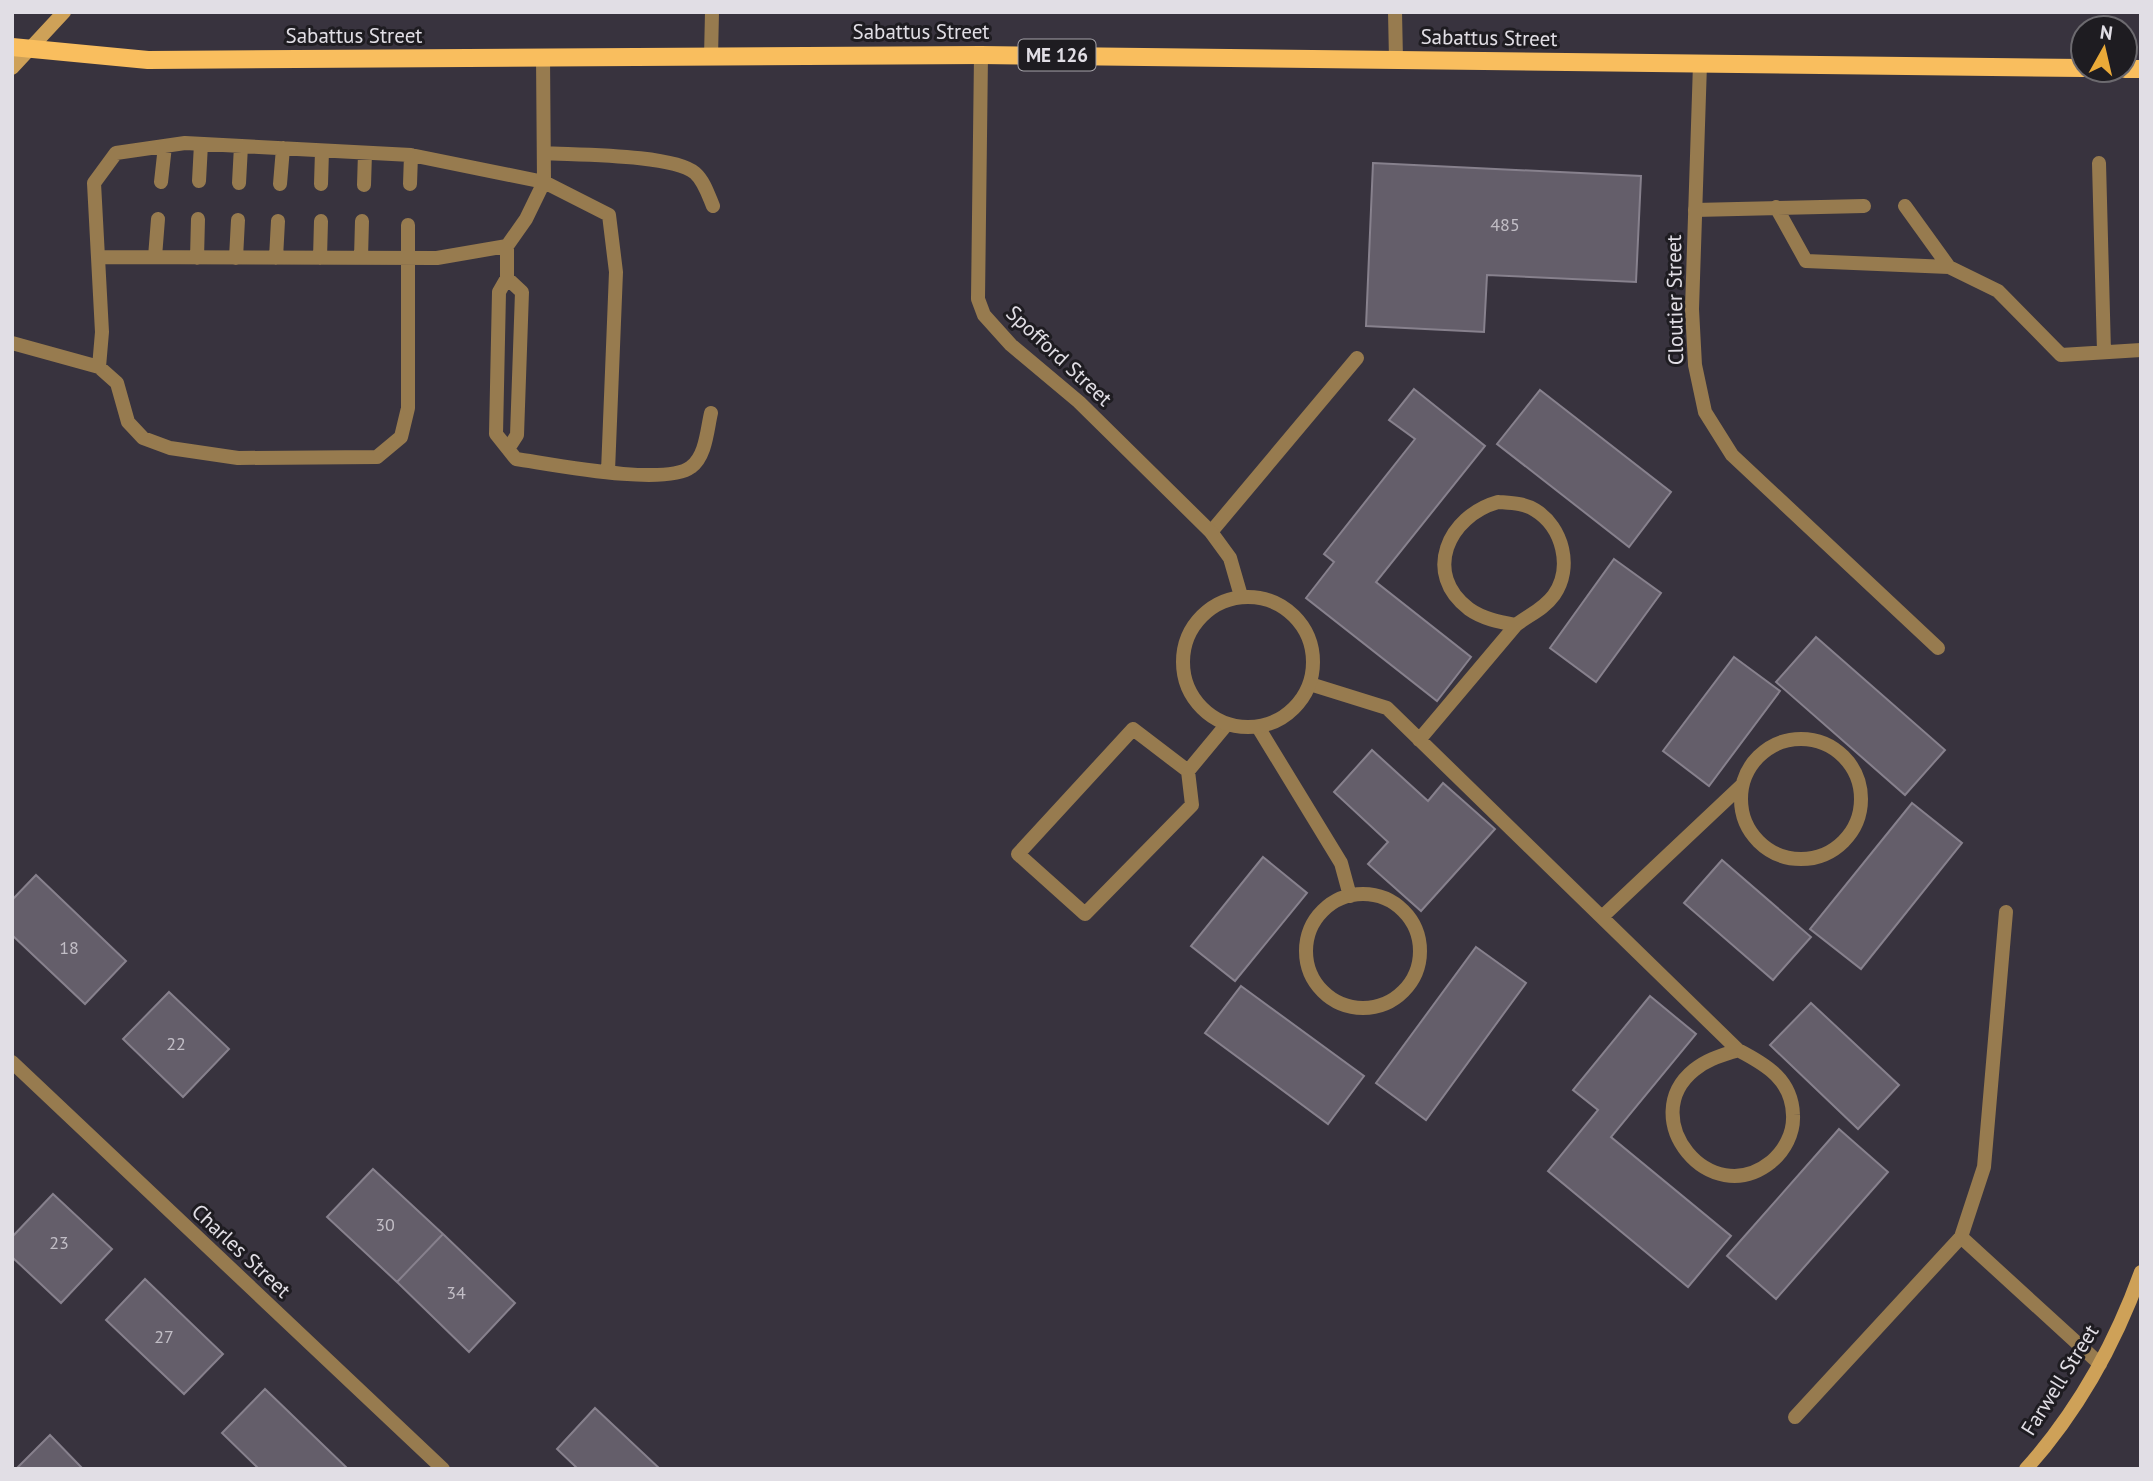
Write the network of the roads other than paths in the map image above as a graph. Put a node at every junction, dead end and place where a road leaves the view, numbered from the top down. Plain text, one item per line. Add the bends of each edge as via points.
1 (64, 12) edge
2 (712, 12) edge
3 (1395, 12) edge
4 (12, 47) edge
5 (32, 47) junction
6 (981, 55) junction
7 (543, 57) junction
8 (711, 57) junction
9 (1396, 59) junction
10 (1700, 64) junction
11 (12, 68) edge
12 (2069, 68) edge
13 (201, 144) junction
14 (165, 146) junction
15 (241, 146) junction
16 (283, 148) junction
17 (322, 151) junction
18 (365, 153) junction
19 (544, 153) junction
20 (411, 155) junction
21 (2099, 163) dead end
22 (199, 181) dead end
23 (161, 182) dead end
24 (544, 182) junction
25 (239, 183) dead end
26 (281, 184) dead end
27 (321, 184) dead end
28 (410, 184) dead end
29 (364, 185) dead end
30 (713, 206) dead end
31 (1864, 206) dead end
32 (1905, 206) dead end
33 (1776, 208) junction
34 (1695, 210) junction
35 (158, 219) dead end
36 (198, 219) dead end
37 (238, 220) dead end
38 (278, 221) dead end
39 (321, 221) dead end
40 (362, 221) dead end
41 (408, 225) dead end
42 (507, 246) junction
43 (98, 257) junction
44 (155, 257) junction
45 (197, 258) junction
46 (236, 258) junction
47 (275, 258) junction
48 (320, 258) junction
49 (361, 258) junction
50 (406, 258) junction
51 (1949, 267) junction
52 (507, 278) junction
53 (12, 343) edge
54 (2141, 350) edge
55 (2104, 352) junction
56 (1357, 358) dead end
57 (99, 367) junction
58 (711, 413) dead end
59 (508, 449) junction
60 (608, 471) junction
61 (1211, 532) junction
62 (1241, 596) junction
63 (1516, 625) junction
64 (1938, 648) dead end
65 (1310, 684) junction
66 (1227, 724) junction
67 (1258, 727) junction
68 (1419, 740) junction
69 (1188, 771) junction
70 (1741, 786) junction
71 (1350, 895) junction
72 (2007, 912) dead end
73 (1602, 917) junction
74 (1738, 1050) junction
75 (12, 1062) edge
76 (1961, 1237) junction
77 (2141, 1272) edge
78 (2099, 1364) junction
79 (1796, 1417) dead end
80 (443, 1469) edge
81 (2026, 1469) edge

1 - 5 main road
2 - 8 street
3 - 9 street
4 - 5 main road, Sabattus Street / ME 126
5 - 7 main road, Sabattus Street / ME 126 via 149,60
5 - 11 main road
6 - 8 main road, Sabattus Street / ME 126
6 - 9 main road, Sabattus Street / ME 126
6 - 61 street, Spofford Street via 978,299 984,315
7 - 8 main road, Sabattus Street / ME 126
7 - 19 street
9 - 10 main road, Sabattus Street / ME 126
10 - 12 main road, Sabattus Street / ME 126
10 - 34 street, Cloutier Street
13 - 14 street
13 - 15 street
13 - 22 street
14 - 23 street
14 - 43 street via 116,153 94,183
15 - 16 street
15 - 25 street
16 - 17 street
16 - 26 street
17 - 18 street
17 - 27 street
18 - 20 street
18 - 29 street
19 - 24 street
19 - 30 street via 666,161 693,171
20 - 24 street
20 - 28 street
21 - 55 street
24 - 42 street
24 - 60 street via 609,215 616,272
31 - 33 street
32 - 51 street
33 - 34 street
33 - 51 street via 1806,261
34 - 64 street, Cloutier Street via 1692,309 1695,365 1705,412 1732,455
35 - 44 street
36 - 45 street
37 - 46 street
38 - 47 street
39 - 48 street
40 - 49 street
41 - 50 street
42 - 50 street via 437,258
42 - 52 street
43 - 44 street
43 - 57 street
44 - 45 street
45 - 46 street
46 - 47 street
47 - 48 street
48 - 49 street
49 - 50 street
50 - 57 street via 408,408 401,437 377,457 237,458 170,448 143,438 128,422 117,383
51 - 55 street via 1998,291 2061,355
52 - 59 street via 499,292 496,434
52 - 59 street via 522,292 517,435
53 - 57 street
54 - 55 street
56 - 61 street
58 - 60 street via 700,458 690,469 654,476
59 - 60 street via 516,459
61 - 62 street, Spofford Street via 1230,558
62 - 65 street via 1263,597 1300,621 1314,663
62 - 66 street via 1219,603 1201,616 1188,633 1182,655 1192,697 1207,713
63 - 63 street via 1543,608 1555,593 1563,575 1564,556 1550,523 1535,510 1498,502 1462,520 1450,537 1445,556 1447,577 1455,595 1470,610
63 - 68 street
65 - 67 street via 1290,713
65 - 68 street via 1387,708
66 - 67 street
66 - 69 street
67 - 71 street via 1341,863
68 - 73 street
69 - 69 street via 1133,729 1018,854 1085,914 1192,805
70 - 70 street via 1755,759 1770,747 1788,739 1808,738 1844,755 1862,789 1862,809 1855,828 1825,855 1785,857 1752,834 1743,816
70 - 73 street
71 - 71 street via 1317,916 1308,934 1307,963 1320,990 1335,1002 1374,1008 1406,990 1418,967 1420,940 1401,908 1368,894
72 - 76 street via 1984,1167
73 - 74 street
74 - 74 street via 1768,1066 1782,1080 1791,1098 1793,1119 1789,1139 1778,1156 1753,1172 1724,1175 1690,1158 1679,1142 1674,1104 1693,1070
75 - 80 street, Charles Street
76 - 78 street
76 - 79 street
77 - 78 main road, Farwell Street
78 - 81 main road, Farwell Street

